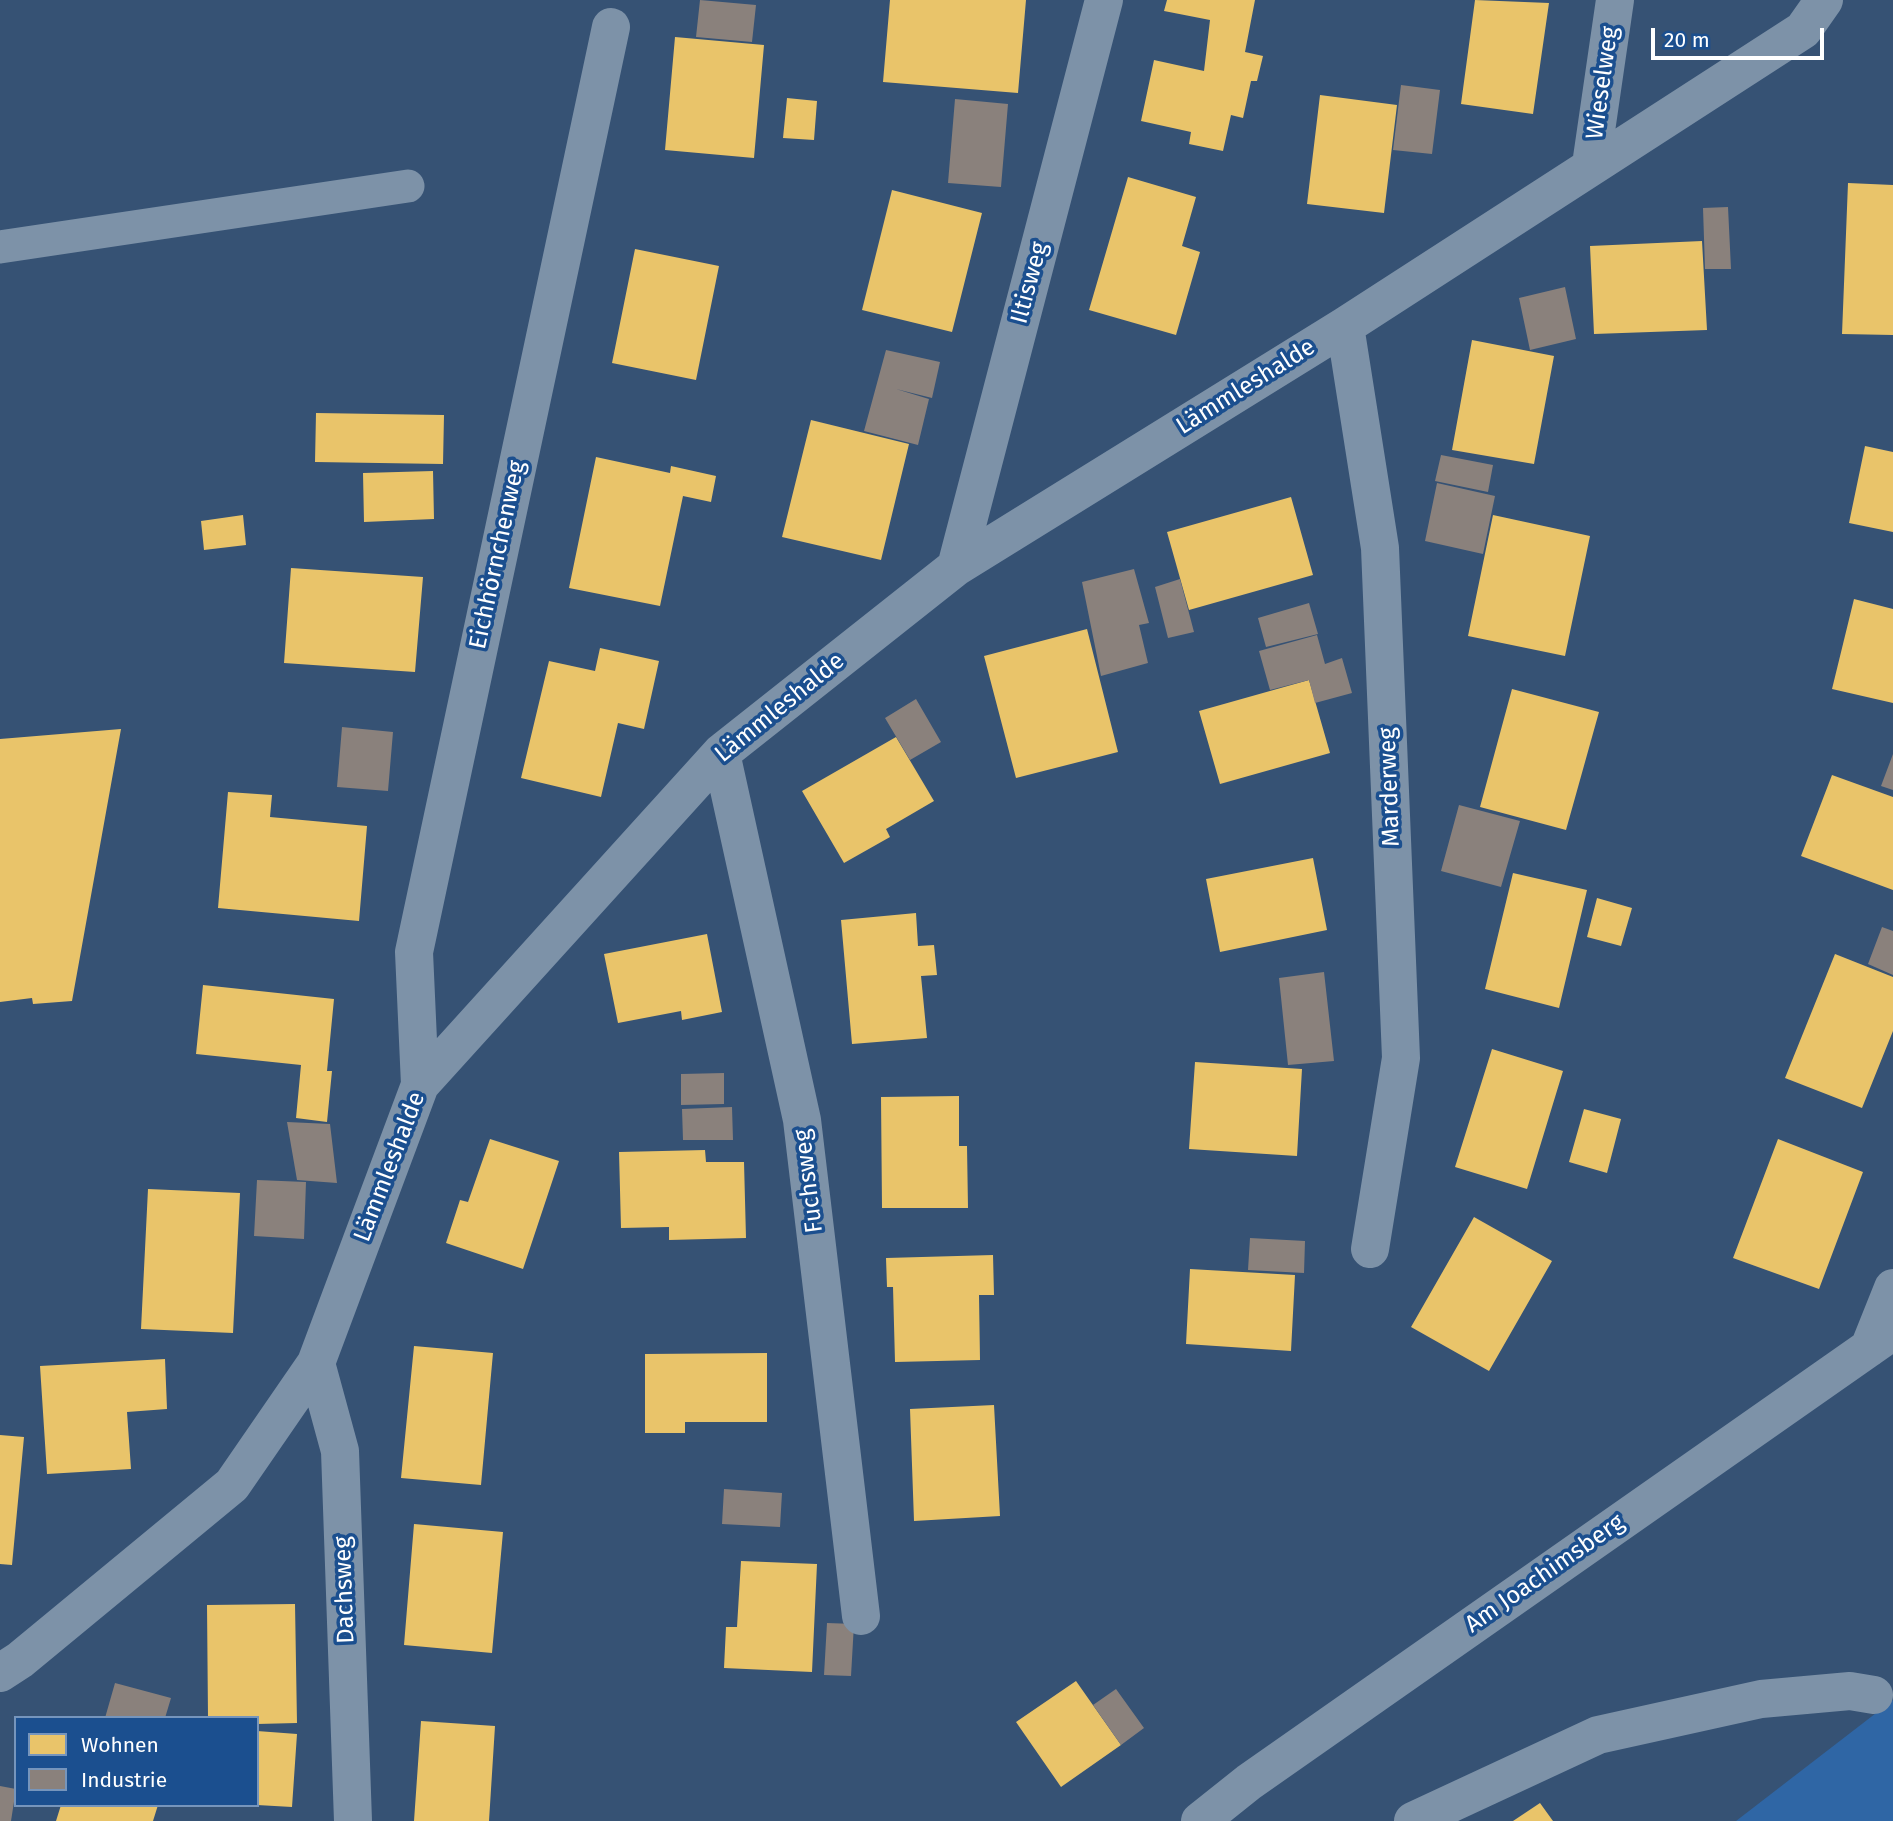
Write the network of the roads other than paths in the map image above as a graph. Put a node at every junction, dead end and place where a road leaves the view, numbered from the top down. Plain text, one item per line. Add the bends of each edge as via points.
1 (1104, 0) edge
2 (1615, 0) edge
3 (1824, 0) edge
4 (611, 27) dead end
5 (1591, 165) junction
6 (408, 186) dead end
7 (0, 247) edge
8 (1345, 326) junction
9 (956, 566) junction
10 (721, 754) junction
11 (420, 1085) junction
12 (1370, 1249) dead end
13 (1893, 1288) edge
14 (1881, 1340) edge
15 (316, 1363) junction
16 (861, 1616) dead end
17 (0, 1673) edge
18 (1874, 1695) dead end
19 (354, 1821) edge
20 (1200, 1821) edge
21 (1413, 1821) edge

1 - 9 street, Iltisweg
2 - 5 street, Wieselweg
3 - 5 street, Lämmleshalde via 1803,30
4 - 11 street, Eichhörnchenweg via 414,951
5 - 8 street, Lämmleshalde
6 - 7 lane
8 - 9 street, Lämmleshalde
8 - 12 street, Marderweg via 1380,548 1401,1058
9 - 10 street, Lämmleshalde
10 - 11 street, Lämmleshalde
10 - 16 street, Fuchsweg via 802,1120
11 - 15 street, Lämmleshalde
13 - 14 street
14 - 20 street, Am Joachimsberg via 1335,1721
15 - 17 street, Lämmleshalde via 232,1485
15 - 19 street, Dachsweg via 340,1451
18 - 21 street via 1850,1690 1762,1699 1598,1735

